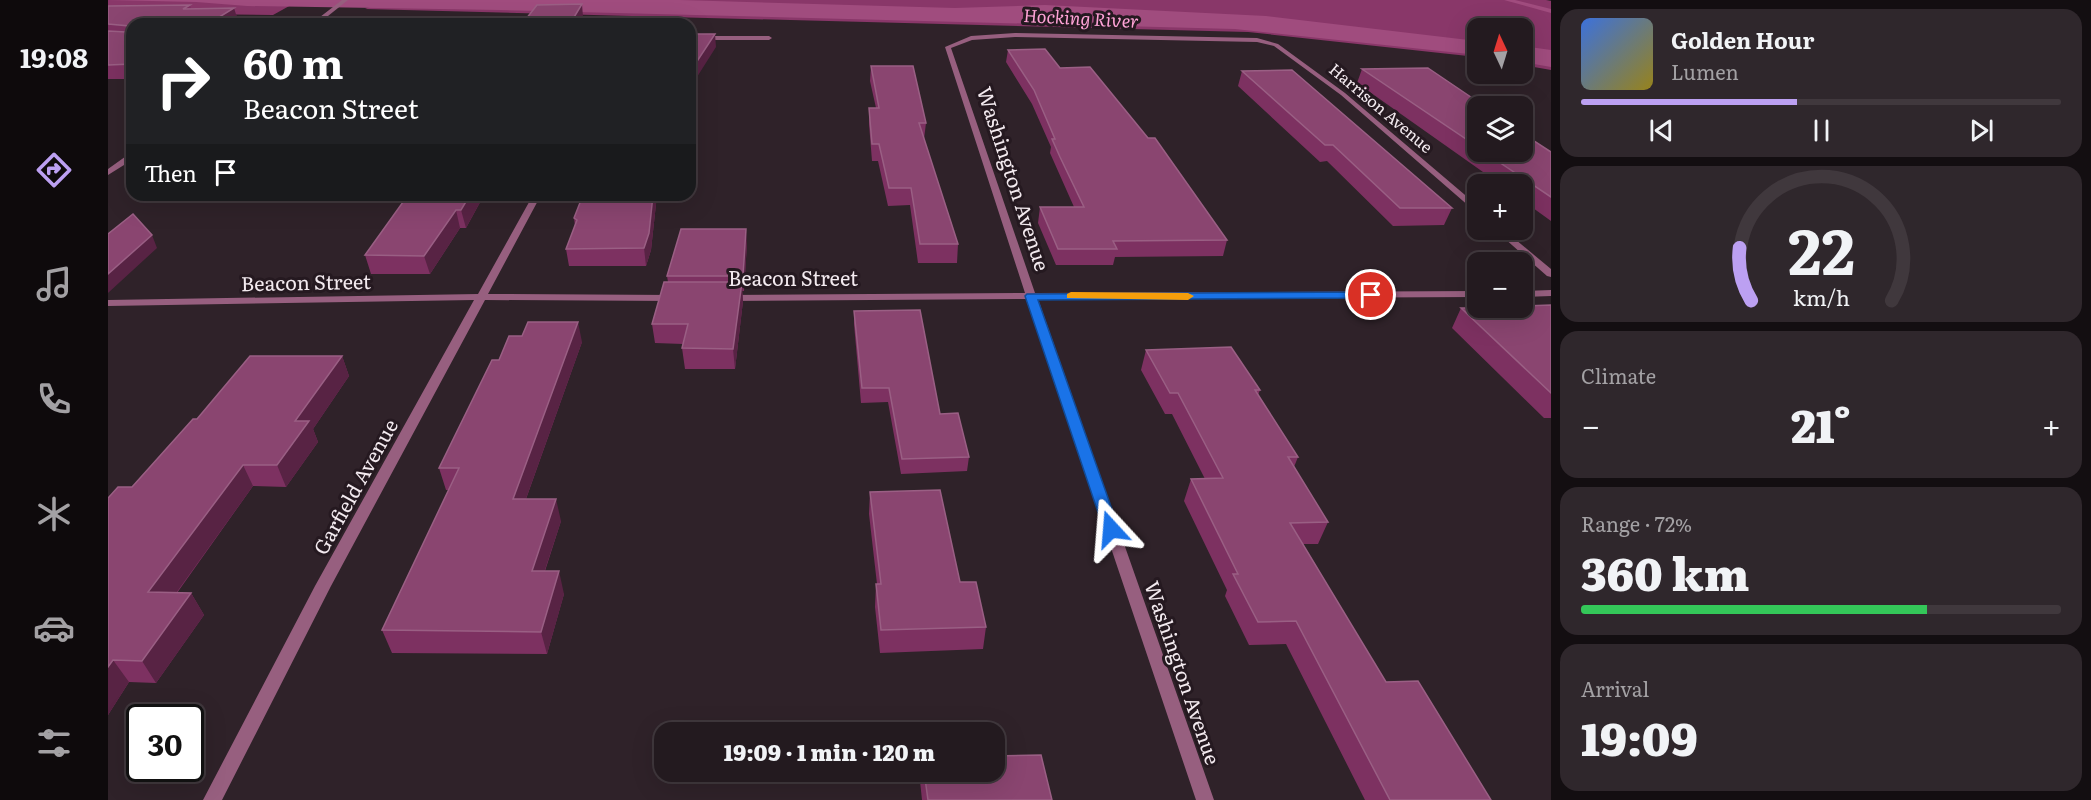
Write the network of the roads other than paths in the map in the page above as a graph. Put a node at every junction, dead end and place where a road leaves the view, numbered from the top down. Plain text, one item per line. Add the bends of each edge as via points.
1 (345, 0) edge
2 (322, 18) edge
3 (696, 38) edge
4 (769, 38) dead end
5 (1257, 40) joint
6 (126, 160) edge
7 (108, 173) edge
8 (534, 201) edge
9 (1467, 201) edge
10 (1511, 240) edge
11 (1551, 274) edge
12 (1551, 293) edge
13 (1467, 294) edge
14 (1533, 294) edge
15 (1031, 296) junction
16 (483, 297) junction
17 (691, 297) edge
18 (714, 298) edge
19 (108, 303) edge
20 (212, 800) edge
21 (1206, 800) edge

1 - 2 street
3 - 4 street
5 - 9 street, Harrison Avenue via 1276,45 1343,94
5 - 15 street, Washington Avenue via 1015,35 971,38 948,47
6 - 7 street
8 - 16 street, Garfield Avenue
10 - 11 street
12 - 14 street
13 - 15 street, Beacon Street
15 - 18 street, Beacon Street
15 - 21 street, Washington Avenue
16 - 17 street, Beacon Street
16 - 19 street, Beacon Street
16 - 20 street, Garfield Avenue via 323,586

